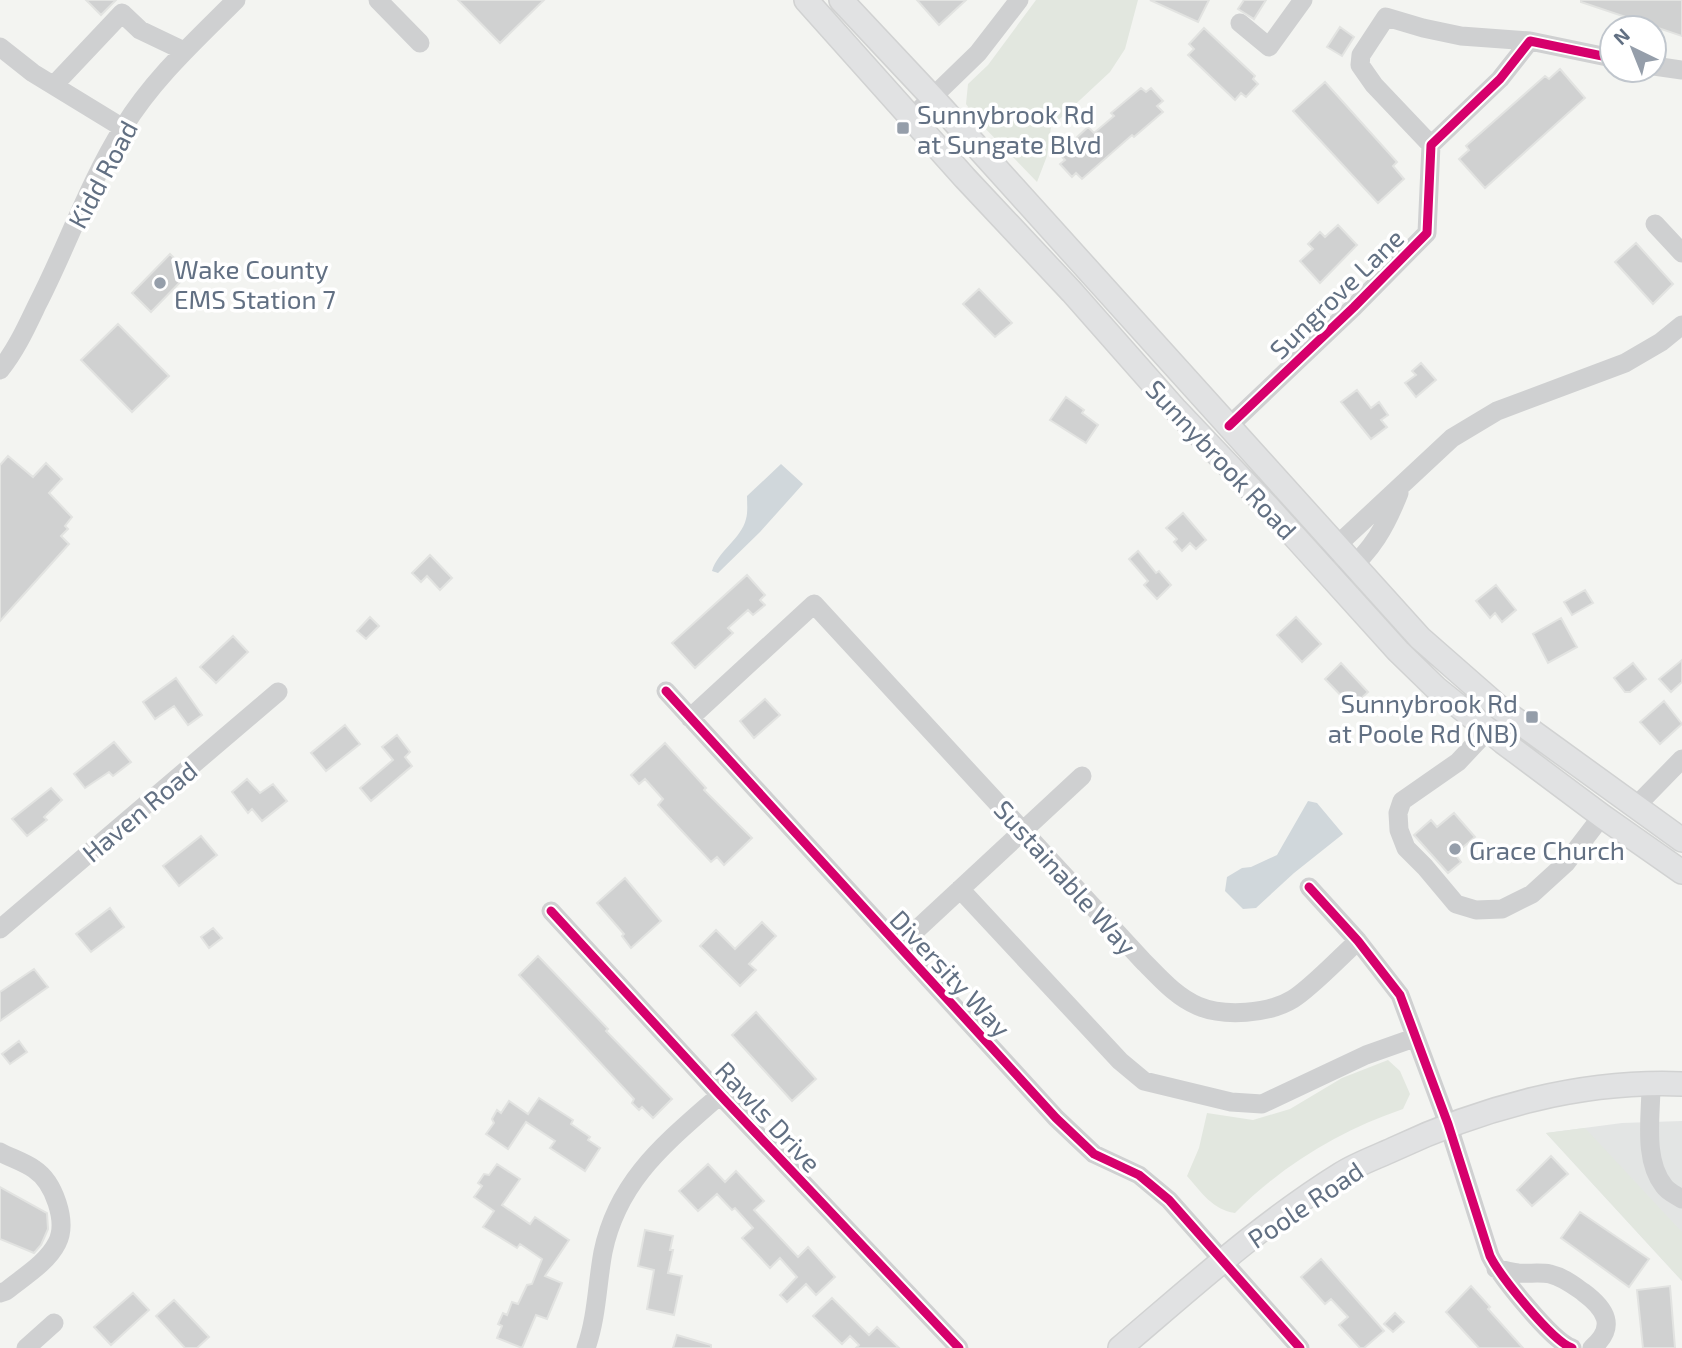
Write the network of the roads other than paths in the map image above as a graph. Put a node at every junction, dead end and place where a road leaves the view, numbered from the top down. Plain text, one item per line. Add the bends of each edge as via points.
1 (236, 0) edge
2 (378, 0) edge
3 (806, 0) edge
4 (841, 0) edge
5 (1018, 0) edge
6 (1303, 0) edge
7 (1240, 23) dead end
8 (1530, 41) junction
9 (420, 43) dead end
10 (0, 47) edge
11 (184, 51) junction
12 (1598, 55) edge
13 (54, 85) junction
14 (932, 97) junction
15 (911, 118) junction
16 (123, 128) junction
17 (1431, 145) junction
18 (1655, 224) dead end
19 (1682, 253) edge
20 (1682, 325) edge
21 (0, 370) edge
22 (1229, 426) junction
23 (1400, 488) junction
24 (1339, 546) junction
25 (1318, 564) junction
26 (1354, 565) junction
27 (1334, 581) junction
28 (666, 691) dead end
29 (278, 692) dead end
30 (690, 718) junction
31 (1488, 730) junction
32 (1682, 759) edge
33 (1591, 775) junction
34 (1082, 776) dead end
35 (1636, 806) junction
36 (1602, 816) junction
37 (1024, 830) junction
38 (1682, 840) edge
39 (1682, 872) edge
40 (1309, 887) dead end
41 (960, 889) junction
42 (551, 911) dead end
43 (0, 929) edge
44 (1358, 941) junction
45 (899, 946) junction
46 (1414, 1038) junction
47 (1682, 1084) edge
48 (1651, 1085) junction
49 (720, 1095) junction
50 (1448, 1124) junction
51 (0, 1152) edge
52 (1682, 1199) edge
53 (1223, 1261) junction
54 (1496, 1269) junction
55 (0, 1293) edge
56 (54, 1323) dead end
57 (26, 1348) edge
58 (586, 1348) edge
59 (959, 1348) edge
60 (1120, 1348) edge
61 (1300, 1348) edge
62 (1572, 1348) edge
63 (1592, 1348) edge

1 - 11 street, Kidd Road
2 - 9 street
3 - 15 main road, Sunnybrook Road
4 - 14 main road, Sunnybrook Road
5 - 14 street via 978,53
6 - 7 street via 1269,47
8 - 12 street
8 - 17 street via 1500,79
8 - 17 street via 1461,36 1386,17 1361,55 1360,65
10 - 13 street
11 - 13 street via 140,30 122,13
11 - 16 street, Kidd Road
13 - 16 street
14 - 15 street
14 - 22 main road, Sunnybrook Road
15 - 25 main road, Sunnybrook Road
16 - 21 street, Kidd Road via 13,354
17 - 22 street, Sungrove Lane via 1427,233
18 - 19 street
20 - 23 street via 1625,363 1497,411 1452,438
22 - 24 main road, Sunnybrook Road
23 - 24 street
23 - 26 street via 1387,522
24 - 25 street
24 - 26 main road, Sunnybrook Road
25 - 27 main road, Sunnybrook Road
26 - 27 street
26 - 33 main road, Sunnybrook Road via 1443,660
27 - 31 main road, Sunnybrook Road via 1436,688
28 - 30 street, Diversity Way
29 - 43 street, Haven Road
30 - 37 street, Sustainable Way via 814,604
30 - 45 street, Diversity Way
31 - 33 main road via 1501,727 1556,767
31 - 36 main road, Sunnybrook Road
31 - 36 street via 1458,762 1402,802 1398,813 1406,848 1456,904 1476,910 1502,909 1532,894 1566,863
32 - 35 street
33 - 35 main road, Sunnybrook Road
34 - 37 street
35 - 38 main road, Sunnybrook Road
36 - 39 main road, Sunnybrook Road
37 - 41 street
37 - 44 street, Sustainable Way via 1168,987 1198,1006 1258,1011 1292,999
40 - 44 street
41 - 45 street
41 - 46 street via 1144,1081 1231,1102 1262,1104 1366,1055
42 - 49 street, Rawls Drive
44 - 46 street via 1400,995
45 - 53 street, Diversity Way via 1056,1118 1094,1154 1139,1175 1169,1200
46 - 50 street
47 - 48 main road, Poole Road
48 - 50 main road, Poole Road via 1534,1100
48 - 52 street via 1656,1174 1666,1189
49 - 58 street via 654,1155 615,1210
49 - 59 street, Rawls Drive
50 - 53 main road, Poole Road via 1345,1172
50 - 54 street
51 - 55 street via 37,1170 50,1187 61,1225 58,1241 46,1259
53 - 60 main road, Poole Road
53 - 61 street, Diversity Way
54 - 62 street via 1559,1341
54 - 63 street via 1551,1274 1594,1300 1606,1320 1606,1331
56 - 57 street

